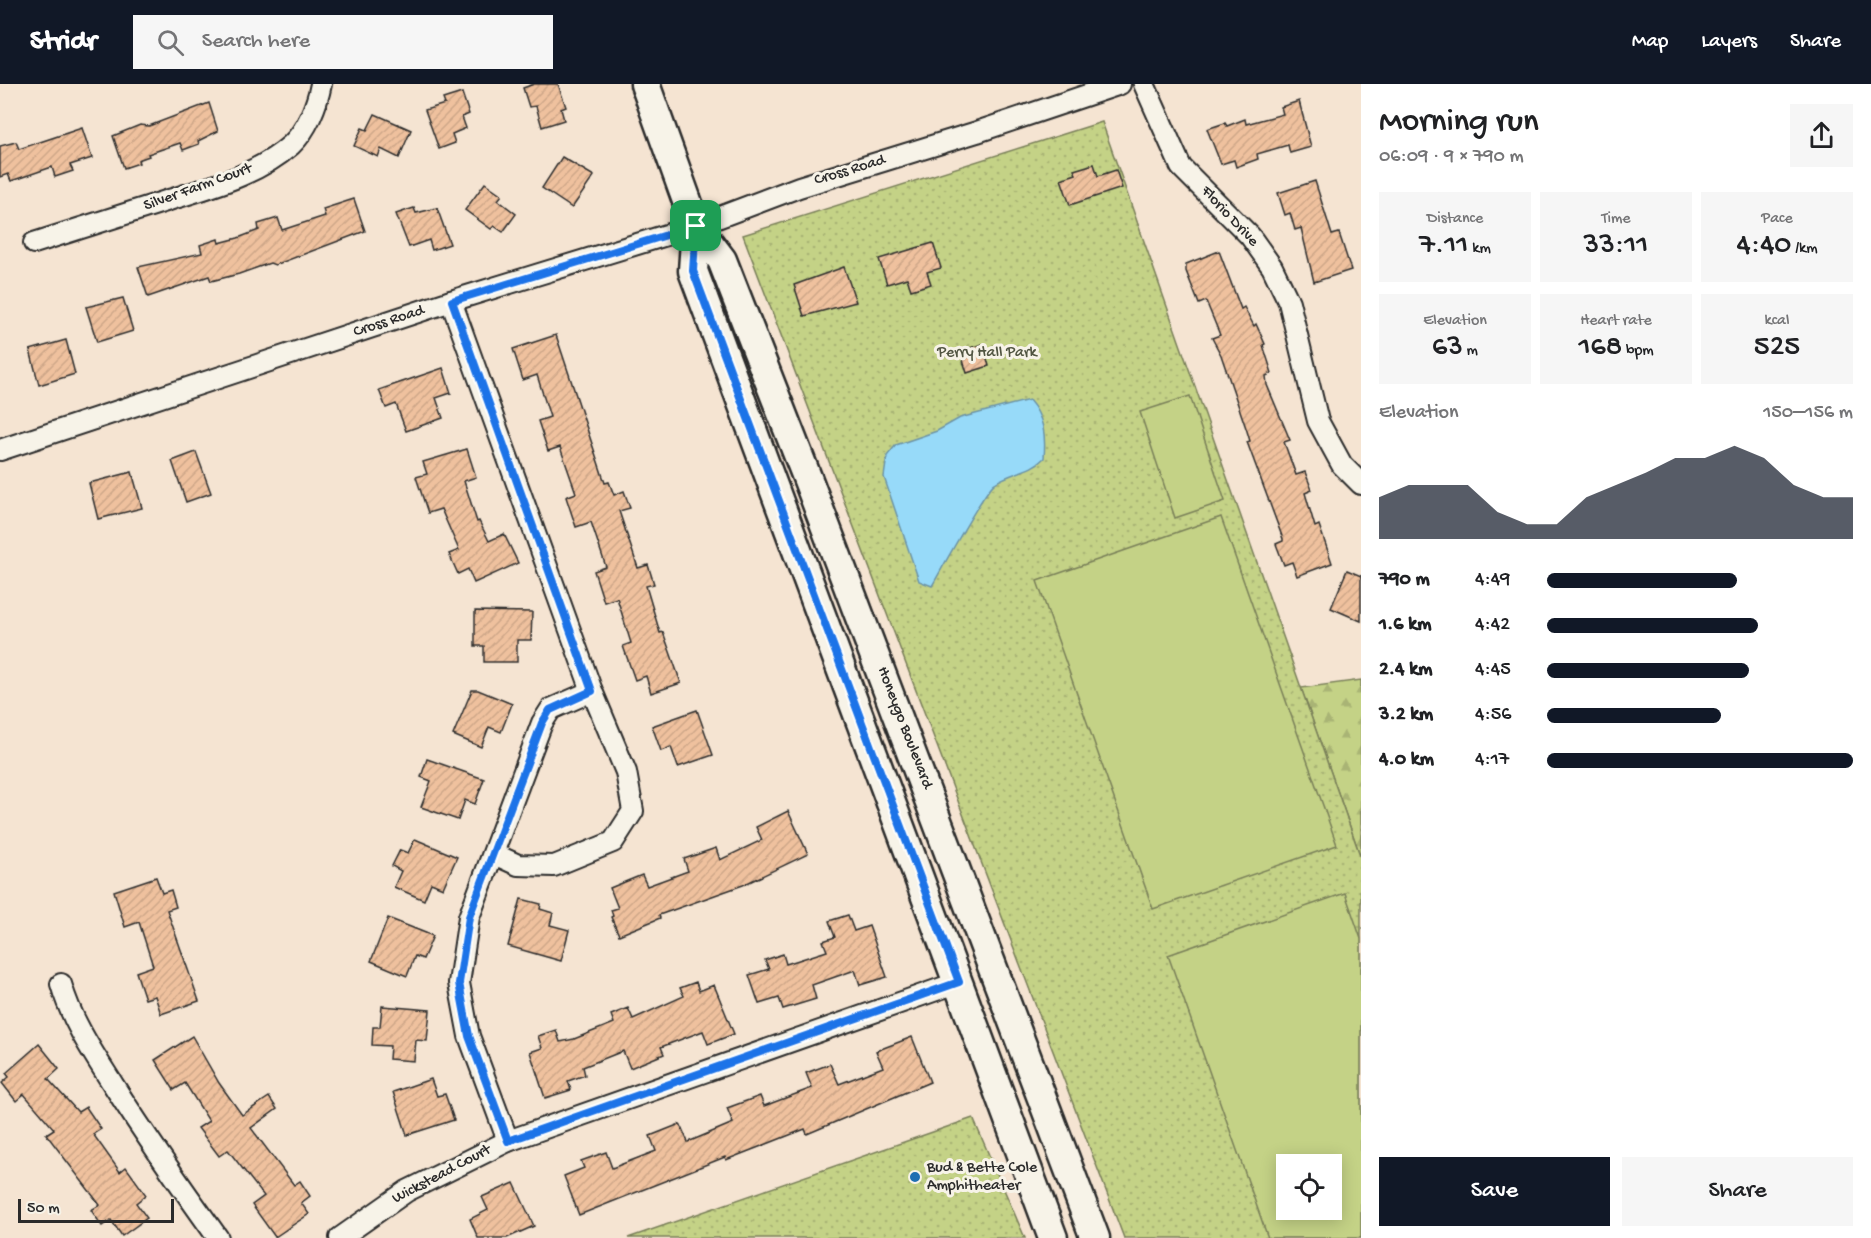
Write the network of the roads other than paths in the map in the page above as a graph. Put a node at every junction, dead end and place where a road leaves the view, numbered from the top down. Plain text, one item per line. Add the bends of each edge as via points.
1 (321, 84) edge
2 (645, 84) edge
3 (1120, 84) edge
4 (1144, 84) edge
5 (696, 226) junction
6 (34, 243) dead end
7 (452, 301) junction
8 (0, 450) edge
9 (1361, 484) edge
10 (592, 691) junction
11 (494, 854) junction
12 (959, 982) junction
13 (61, 984) dead end
14 (508, 1141) junction
15 (218, 1238) edge
16 (340, 1238) edge
17 (1053, 1238) edge
18 (1095, 1238) edge

1 - 6 street, Silver Farm Court via 303,130 272,160 221,183
2 - 5 main road, Honeygo Boulevard
3 - 5 street, Cross Road via 799,187
4 - 9 street, Florio Drive via 1181,167 1250,236 1272,267 1289,302 1318,421 1342,465
5 - 7 street, Cross Road
5 - 12 main road, Honeygo Boulevard via 693,271
5 - 18 main road, Honeygo Boulevard via 722,260 731,282
7 - 8 street, Cross Road
7 - 10 street
10 - 11 street via 550,710 542,723
10 - 11 street via 631,789 633,811 627,822 613,842 554,866 518,865
11 - 14 street via 469,917 459,983 469,1036
12 - 14 street, Wickstead Court
12 - 17 main road, Honeygo Boulevard
13 - 15 street via 69,1011 91,1049 176,1181
14 - 16 street, Wickstead Court via 407,1191

